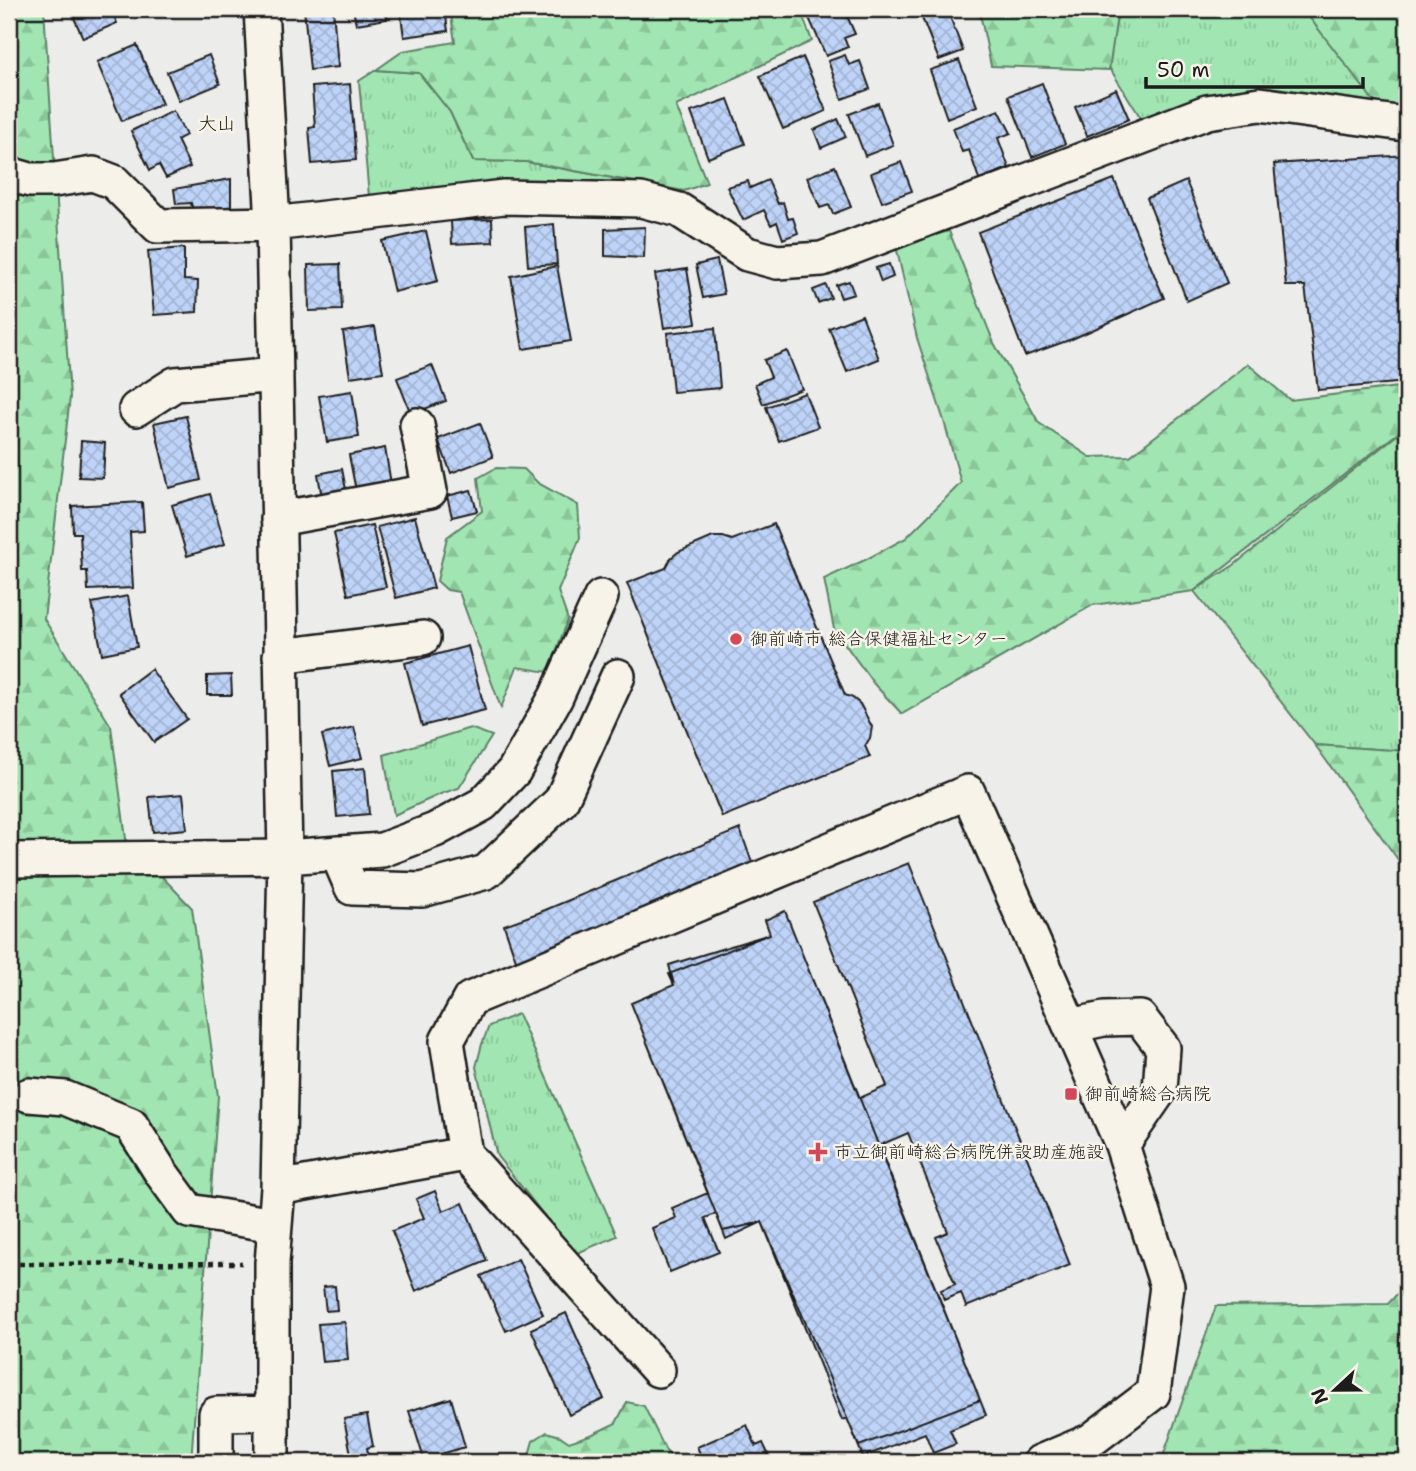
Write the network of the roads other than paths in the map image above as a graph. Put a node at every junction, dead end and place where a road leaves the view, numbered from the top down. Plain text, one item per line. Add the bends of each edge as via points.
1 (261, 9) edge
2 (1407, 122) edge
3 (9, 174) edge
4 (273, 224) junction
5 (276, 375) junction
6 (136, 409) dead end
7 (417, 425) dead end
8 (278, 519) junction
9 (601, 597) dead end
10 (423, 638) dead end
11 (280, 656) junction
12 (618, 676) dead end
13 (337, 853) junction
14 (285, 857) junction
15 (9, 860) edge
16 (1070, 1026) junction
17 (29, 1095) dead end
18 (1122, 1145) junction
19 (465, 1154) junction
20 (278, 1188) junction
21 (274, 1225) junction
22 (657, 1370) dead end
23 (272, 1413) junction
24 (216, 1462) edge
25 (272, 1462) edge
26 (1040, 1462) edge

1 - 4 street
2 - 4 street via 1260,104 1207,112 822,259 777,262 747,254 679,210 641,200 504,197
3 - 4 street via 30,180 93,174 114,182 158,226
4 - 5 street
5 - 6 street via 175,384
5 - 8 street
7 - 8 street via 430,491
8 - 11 street
9 - 13 street via 556,697 514,771 483,804 435,830 382,850
10 - 11 street
11 - 14 street
12 - 13 street via 561,801 486,872 422,890 352,888
13 - 14 street
14 - 15 street
14 - 20 street
16 - 18 street
16 - 18 street via 1140,1018 1163,1048 1160,1090
16 - 19 street via 968,792 470,999 447,1041
17 - 21 street via 65,1098 131,1125 190,1211
18 - 26 street via 1167,1286 1153,1393 1090,1440
19 - 20 street
19 - 22 street
20 - 21 street
21 - 23 street
23 - 24 street via 216,1414
23 - 25 street

